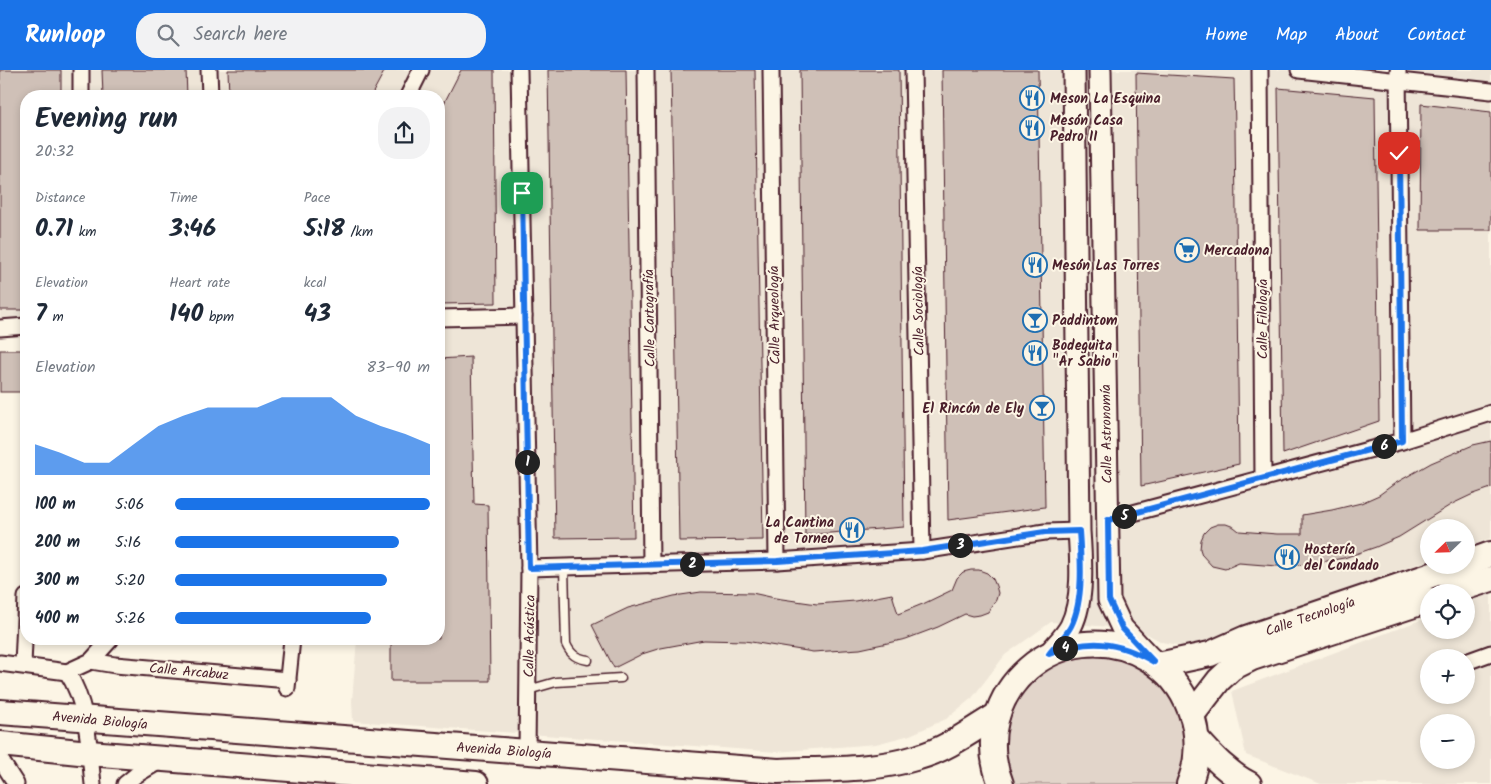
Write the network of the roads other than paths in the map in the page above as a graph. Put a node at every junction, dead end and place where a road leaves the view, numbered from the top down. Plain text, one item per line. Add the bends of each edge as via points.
1 (81, 70) edge
2 (209, 70) edge
3 (421, 70) edge
4 (519, 70) edge
5 (646, 70) edge
6 (771, 70) edge
7 (913, 70) edge
8 (1074, 70) edge
9 (1100, 70) edge
10 (1260, 70) edge
11 (1299, 70) edge
12 (1398, 76) edge
13 (81, 90) edge
14 (210, 90) edge
15 (411, 90) edge
16 (1491, 91) edge
17 (524, 316) junction
18 (445, 318) edge
19 (20, 326) edge
20 (0, 328) edge
21 (1491, 412) edge
22 (1402, 441) junction
23 (1263, 479) junction
24 (1108, 520) junction
25 (1079, 531) junction
26 (922, 551) junction
27 (1491, 554) edge
28 (1475, 560) edge
29 (777, 561) junction
30 (651, 566) junction
31 (564, 567) junction
32 (529, 568) junction
33 (1434, 574) edge
34 (1491, 579) edge
35 (1475, 584) edge
36 (1420, 603) edge
37 (24, 645) edge
38 (106, 645) edge
39 (291, 645) edge
40 (1491, 653) edge
41 (1049, 654) junction
42 (1475, 659) edge
43 (588, 660) dead end
44 (91, 661) junction
45 (1156, 664) junction
46 (2, 665) edge
47 (23, 665) junction
48 (67, 672) junction
49 (621, 678) dead end
50 (528, 690) junction
51 (0, 712) edge
52 (997, 715) junction
53 (1192, 715) junction
54 (84, 719) junction
55 (1197, 739) junction
56 (0, 744) edge
57 (527, 752) junction
58 (90, 753) junction
59 (0, 759) edge
60 (164, 759) junction
61 (16, 784) edge
62 (93, 784) edge
63 (125, 784) edge
64 (476, 784) edge
65 (1001, 784) edge
66 (1189, 784) edge
67 (1249, 784) edge

1 - 13 street
2 - 14 street
3 - 15 street
4 - 17 street, Calle Acústica
5 - 30 street, Calle Cartografía
6 - 29 street, Calle Arqueología
7 - 26 street, Calle Sociología
8 - 25 street, Calle Astronomía
9 - 24 street, Calle Astronomía
10 - 23 street, Calle Filología
11 - 12 street
12 - 16 street
12 - 22 street
17 - 18 street
17 - 32 street, Calle Acústica
19 - 20 street
21 - 22 street
22 - 23 street
23 - 24 street
24 - 45 street, Calle Astronomía via 1109,600 1122,628
25 - 26 street via 1045,532
25 - 41 street, Calle Astronomía via 1082,569 1076,613 1070,628
26 - 29 street
27 - 28 main road
29 - 30 street
30 - 31 street
31 - 32 street
31 - 43 lane via 566,644 576,658
32 - 50 street, Calle Acústica
33 - 45 main road, Calle Tecnología via 1246,638 1210,654
34 - 35 main road
36 - 53 main road, Calle Tecnología via 1252,658 1218,680
37 - 47 street
38 - 44 street
39 - 44 street, Calle Arcabuz via 287,684
40 - 42 street
41 - 45 main road via 1075,645 1103,643 1121,646
41 - 52 main road via 1017,679
44 - 48 street
45 - 53 main road via 1179,688
46 - 47 street
47 - 48 street
48 - 54 street via 80,699
49 - 50 lane via 556,682
50 - 57 street, Calle Acústica
51 - 54 main road, Avenida Biología
52 - 57 main road, Avenida Biología via 920,757 876,767 778,771
52 - 65 main road via 993,746
53 - 55 main road
54 - 57 main road, Avenida Biología
54 - 58 street
55 - 66 main road via 1196,759
55 - 67 main road via 1214,759
56 - 58 main road
58 - 60 main road
58 - 62 street
59 - 61 street
60 - 63 street
60 - 64 main road

